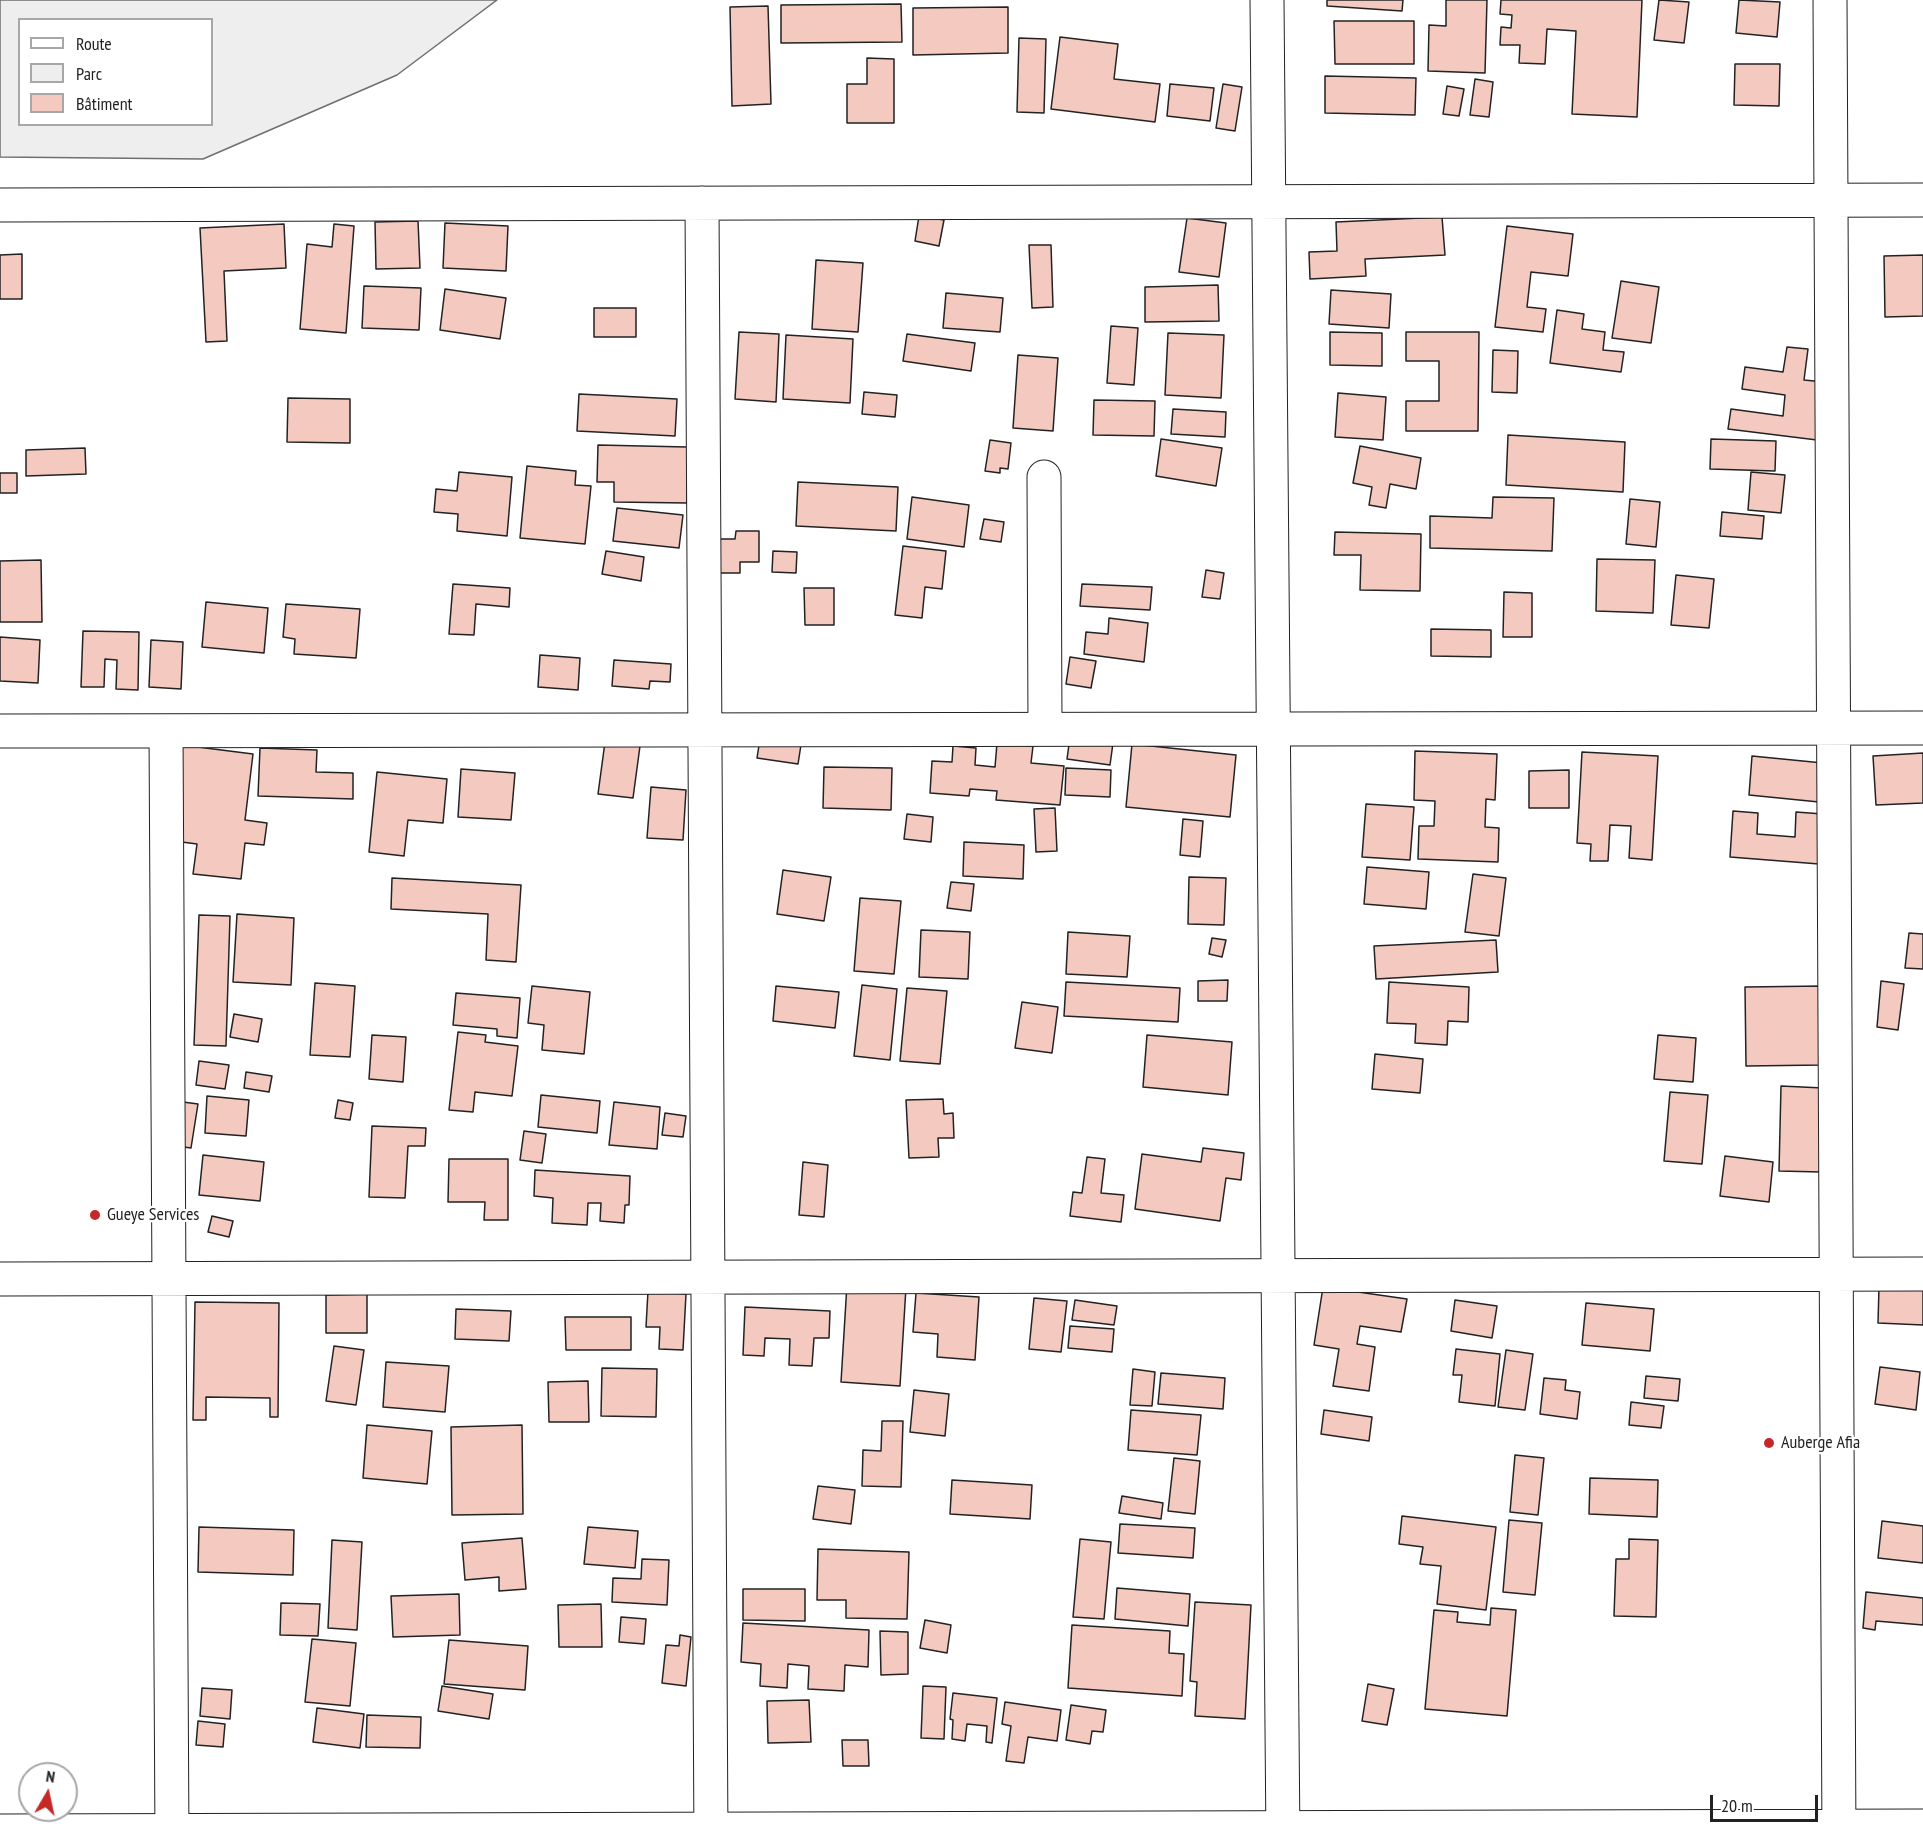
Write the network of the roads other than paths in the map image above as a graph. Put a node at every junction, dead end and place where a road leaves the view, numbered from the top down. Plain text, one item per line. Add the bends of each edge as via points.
1 (1267, 0) edge
2 (1830, 0) edge
3 (1832, 200) junction
4 (1923, 200) edge
5 (1269, 201) junction
6 (702, 203) junction
7 (0, 205) edge
8 (1044, 477) dead end
9 (1273, 728) junction
10 (1834, 728) junction
11 (1923, 728) edge
12 (1045, 729) junction
13 (705, 730) junction
14 (166, 731) junction
15 (0, 732) edge
16 (1837, 1274) junction
17 (1923, 1274) edge
18 (1278, 1275) junction
19 (708, 1277) junction
20 (0, 1279) edge
21 (169, 1279) junction
22 (1923, 1826) edge
23 (0, 1831) edge
24 (1839, 1833) edge
25 (1283, 1834) edge
26 (172, 1835) edge
27 (711, 1835) edge

1 - 5 street
2 - 3 street
3 - 4 street
3 - 5 street
3 - 10 street
5 - 6 street
5 - 9 street
6 - 7 street
6 - 13 street
8 - 12 street
9 - 10 street
9 - 12 street
9 - 18 street
10 - 11 street
10 - 16 street
12 - 13 street
13 - 14 street
13 - 19 street
14 - 15 street
14 - 21 street
16 - 17 street
16 - 18 street
16 - 24 street
18 - 19 street
18 - 25 street
19 - 21 street
19 - 27 street
20 - 21 street
21 - 26 street
22 - 24 street
23 - 26 street
24 - 25 street
25 - 27 street
26 - 27 street

